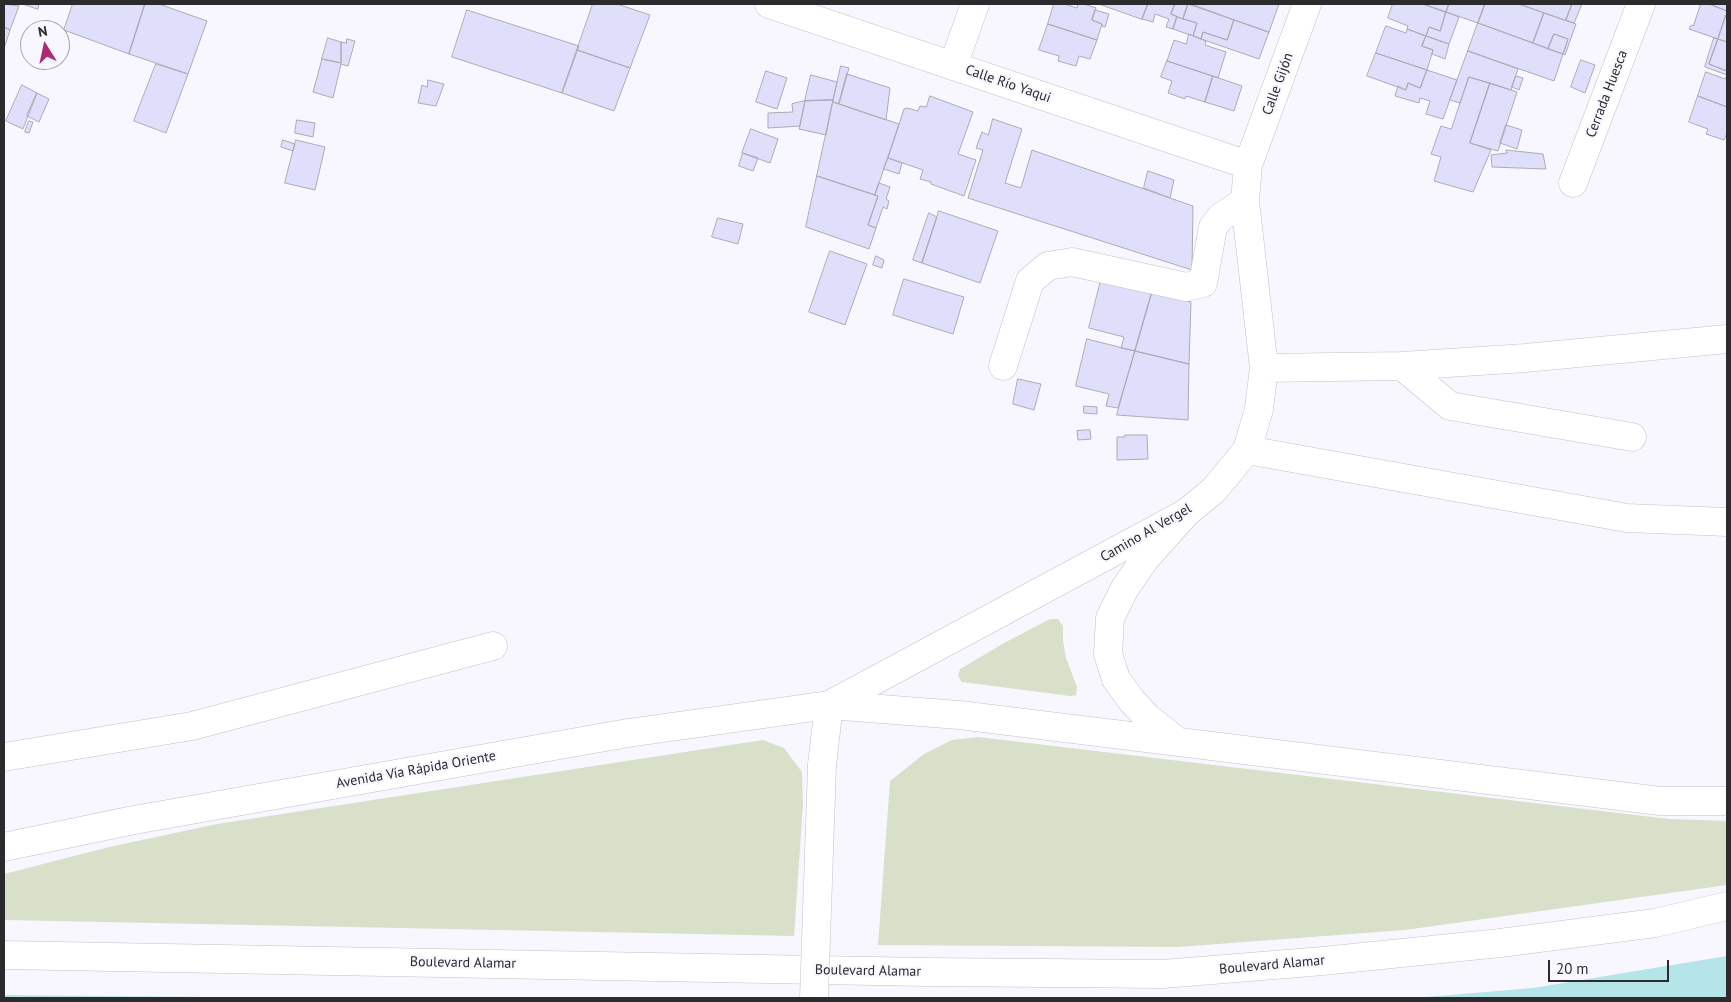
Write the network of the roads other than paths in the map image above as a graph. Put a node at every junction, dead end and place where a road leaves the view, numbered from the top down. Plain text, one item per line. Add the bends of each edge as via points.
1 (769, 4) edge
2 (975, 4) edge
3 (1307, 4) edge
4 (1641, 4) edge
5 (953, 66) junction
6 (1248, 165) junction
7 (1573, 183) dead end
8 (1245, 202) junction
9 (1727, 339) edge
10 (1003, 366) dead end
11 (1402, 366) junction
12 (1264, 368) junction
13 (1632, 437) dead end
14 (1247, 450) junction
15 (1186, 513) junction
16 (1727, 522) edge
17 (493, 646) dead end
18 (830, 705) junction
19 (1178, 742) junction
20 (4, 757) edge
21 (1727, 801) edge
22 (4, 847) edge
23 (1727, 906) edge
24 (4, 955) edge
25 (814, 998) edge

1 - 5 main road, Calle Río Yaqui
2 - 5 main road
3 - 6 main road, Calle Gijón
4 - 7 main road, Cerrada Huesca
5 - 6 main road, Calle Río Yaqui
6 - 8 main road, Camino Al Vergel
8 - 10 main road via 1221,217 1213,227 1203,283 1186,287 1072,262 1048,266 1030,281
8 - 12 main road, Camino Al Vergel
9 - 11 main road
11 - 12 main road
11 - 13 main road via 1450,406
12 - 14 main road, Camino Al Vergel via 1259,409
14 - 15 main road, Camino Al Vergel via 1214,490
14 - 16 main road via 1627,518
15 - 18 main road, Camino Al Vergel
15 - 19 main road via 1124,588 1110,618 1108,654 1116,679 1132,701
17 - 20 main road via 192,726
18 - 19 main road via 959,715
18 - 22 main road, Avenida Vía Rápida Oriente via 628,733 134,820
18 - 25 main road, bridge via 822,765
19 - 21 main road via 1660,801
23 - 24 main road, Boulevard Alamar via 1655,923 1500,943 1323,962 1163,974

